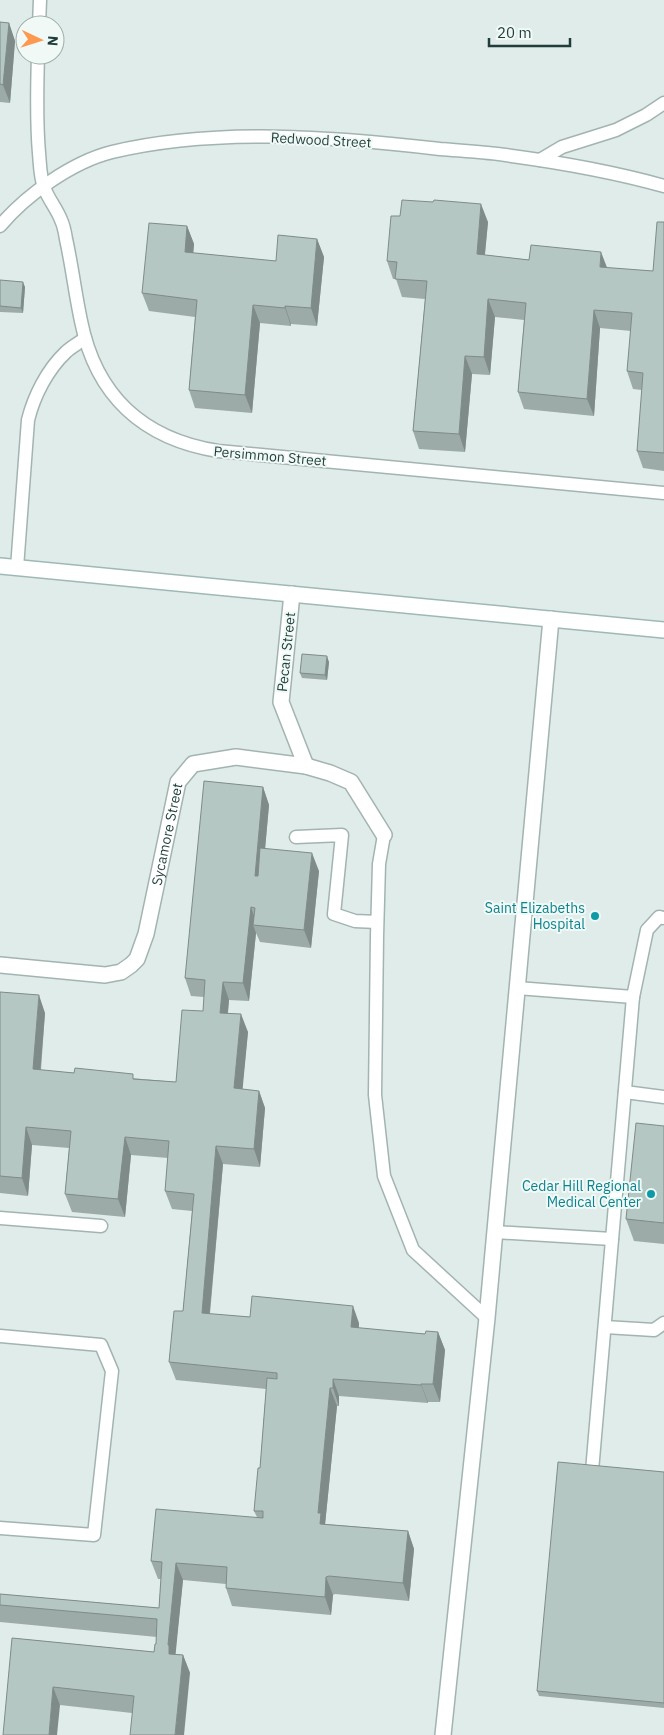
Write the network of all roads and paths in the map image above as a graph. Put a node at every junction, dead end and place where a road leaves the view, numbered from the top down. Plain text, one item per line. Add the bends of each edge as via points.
1 (40, 0) edge
2 (39, 15) edge
3 (38, 65) edge
4 (664, 103) edge
5 (540, 160) junction
6 (44, 186) junction
7 (664, 186) edge
8 (0, 226) edge
9 (85, 338) junction
10 (664, 492) edge
11 (0, 566) edge
12 (17, 568) junction
13 (292, 594) junction
14 (551, 619) junction
15 (664, 630) edge
16 (306, 766) junction
17 (384, 835) joint
18 (296, 837) dead end
19 (664, 918) edge
20 (377, 922) junction
21 (0, 965) edge
22 (517, 988) junction
23 (633, 997) junction
24 (625, 1092) junction
25 (664, 1097) edge
26 (0, 1218) edge
27 (101, 1226) dead end
28 (495, 1232) junction
29 (612, 1239) junction
30 (487, 1318) junction
31 (664, 1322) edge
32 (604, 1327) junction
33 (0, 1336) edge
34 (592, 1470) edge
35 (0, 1528) edge
36 (443, 1735) edge

1 - 2 lane
3 - 6 lane, Persimmon Street via 37,128
4 - 5 lane via 616,130 562,147
5 - 6 lane, Redwood Street via 351,141 212,139 111,152
5 - 7 lane, Redwood Street
6 - 8 lane, Redwood Street
6 - 9 lane, Persimmon Street via 62,222
9 - 10 lane, Persimmon Street via 99,373 122,405 150,428 194,447
9 - 12 lane via 56,364 32,406 28,420
11 - 12 street
12 - 13 street
13 - 14 street
13 - 16 street, Pecan Street via 281,702
14 - 15 street
14 - 22 street
16 - 17 street, Sycamore Street via 351,782
16 - 21 street, Sycamore Street via 236,757 193,764 178,782 146,934 137,959 121,972 105,974
17 - 20 lane via 379,864
18 - 20 lane via 342,835 334,914 355,921
19 - 23 lane via 660,917 647,930
20 - 30 lane via 375,1095 384,1176 413,1250
22 - 23 lane
22 - 28 street
23 - 24 lane
24 - 25 lane
24 - 29 lane
26 - 27 lane
28 - 29 lane
28 - 30 street
29 - 32 lane
30 - 36 street
31 - 32 lane via 654,1330
32 - 34 lane
33 - 35 lane via 101,1346 112,1371 94,1535

